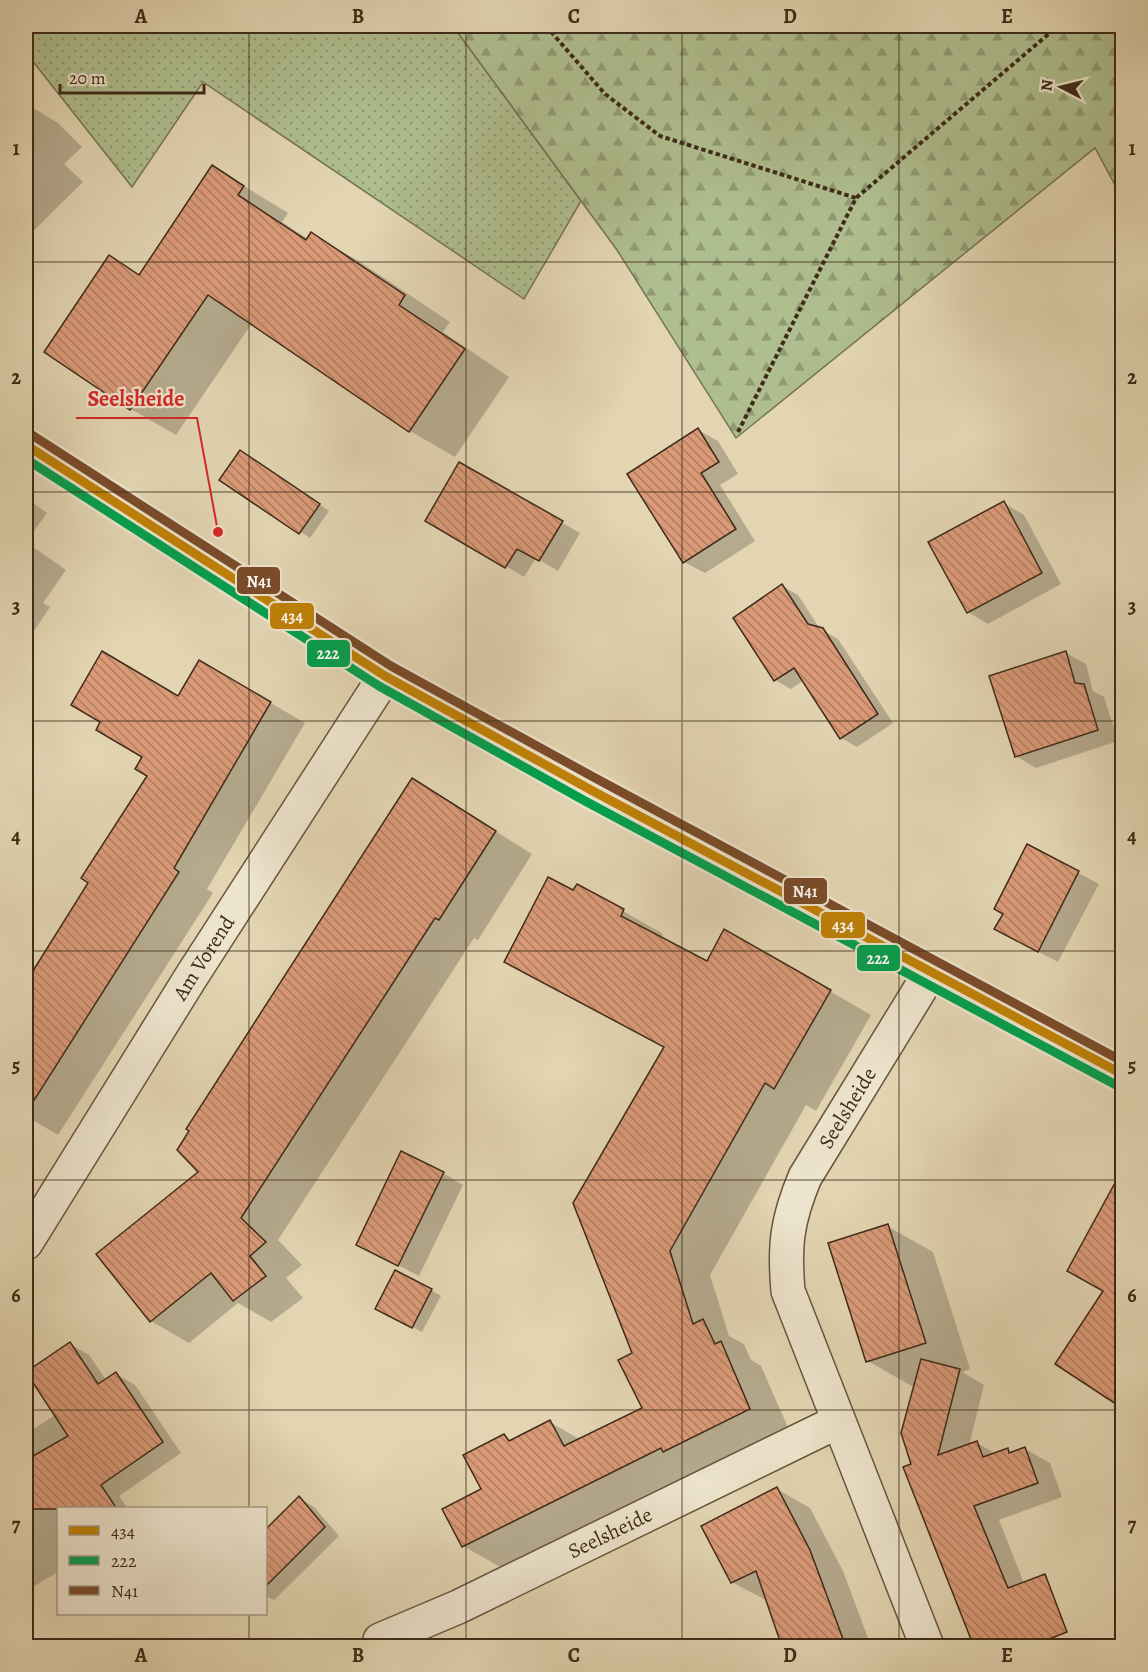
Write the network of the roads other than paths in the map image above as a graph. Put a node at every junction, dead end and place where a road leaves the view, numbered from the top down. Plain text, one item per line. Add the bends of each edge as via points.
1 (26, 445) edge
2 (385, 675) junction
3 (930, 973) junction
4 (1122, 1074) edge
5 (26, 1243) edge
6 (837, 1422) junction
7 (380, 1640) dead end
8 (927, 1647) edge

1 - 2 street
2 - 3 street
2 - 5 street, Am Vorend via 190,977
3 - 4 street
3 - 6 street, Seelsheide via 805,1177 791,1211 785,1254 788,1291
6 - 7 street, Seelsheide via 458,1607
6 - 8 street, Seelsheide

